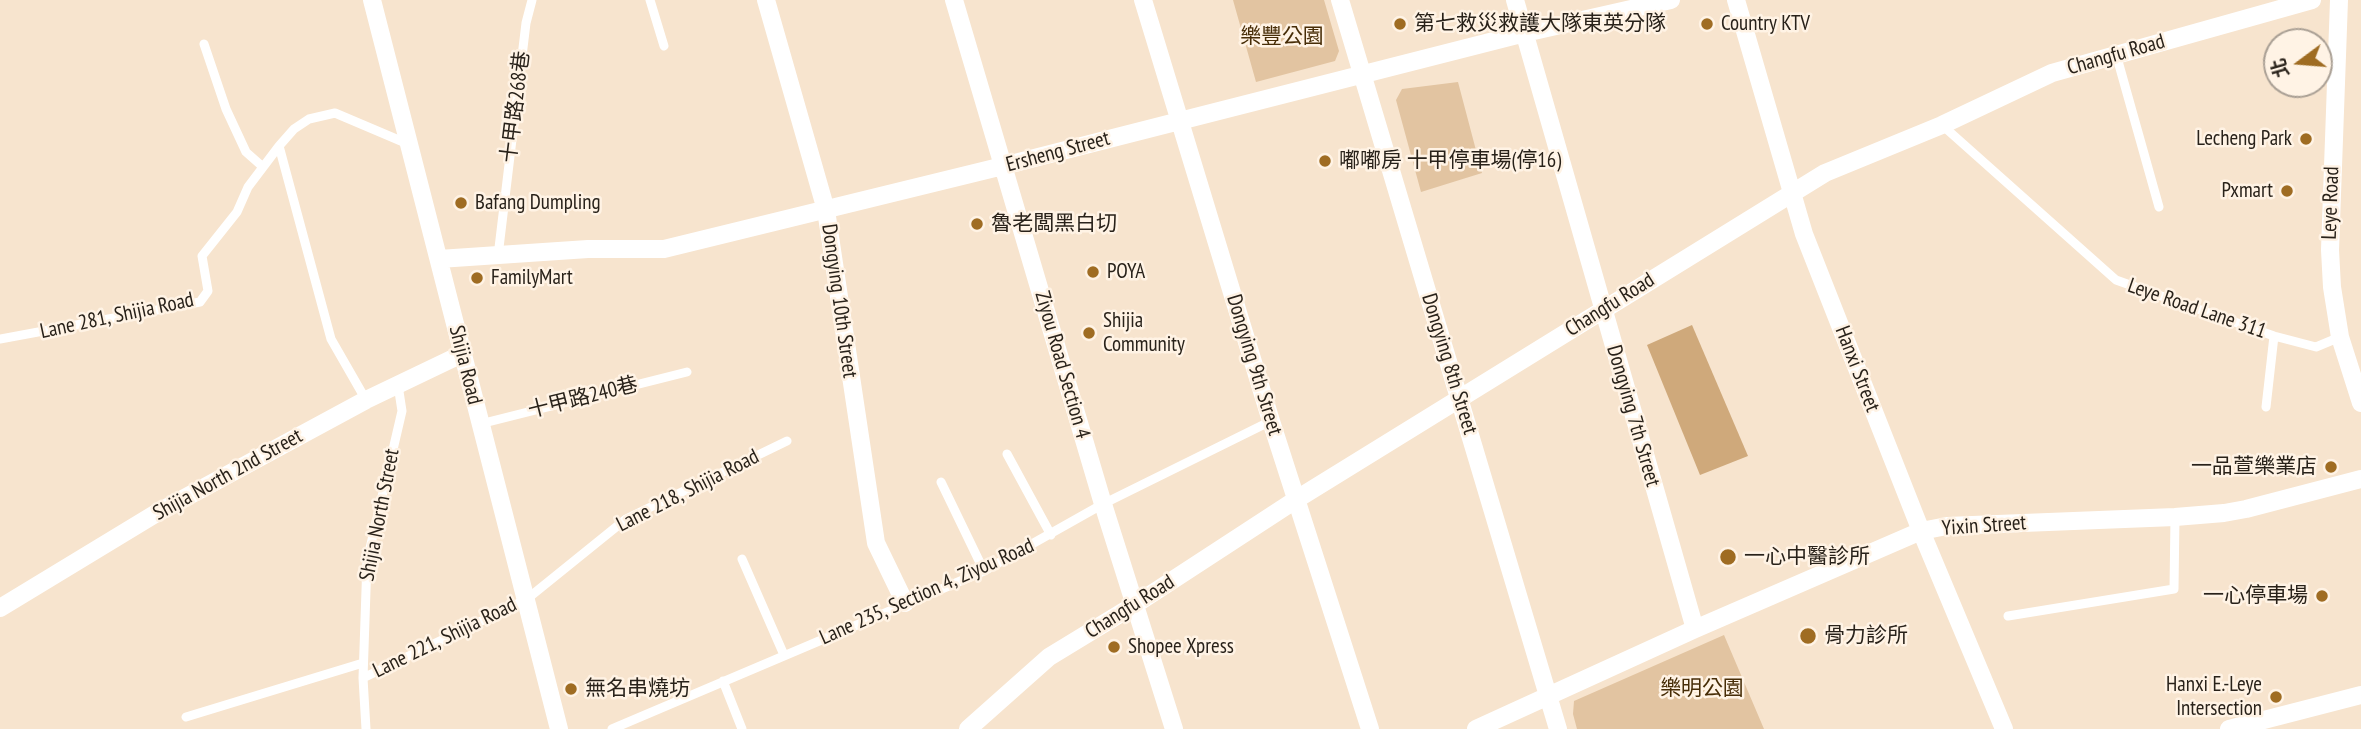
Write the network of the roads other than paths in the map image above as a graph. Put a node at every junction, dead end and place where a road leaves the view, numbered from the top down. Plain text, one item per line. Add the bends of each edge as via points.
1 (372, 0) edge
2 (532, 0) edge
3 (650, 0) edge
4 (766, 0) edge
5 (954, 0) edge
6 (1143, 0) edge
7 (1340, 0) edge
8 (1515, 0) edge
9 (1671, 0) edge
10 (1736, 0) edge
11 (2312, 0) edge
12 (2339, 0) edge
13 (1524, 33) junction
14 (204, 44) dead end
15 (664, 46) dead end
16 (2116, 54) junction
17 (1363, 75) junction
18 (1178, 120) junction
19 (1942, 125) junction
20 (409, 144) junction
21 (279, 146) junction
22 (1003, 166) junction
23 (263, 167) junction
24 (1793, 192) junction
25 (2159, 207) dead end
26 (826, 209) junction
27 (498, 256) junction
28 (439, 259) junction
29 (1602, 310) junction
30 (2274, 336) junction
31 (2340, 337) junction
32 (0, 340) edge
33 (462, 354) junction
34 (687, 372) dead end
35 (398, 385) junction
36 (1460, 399) junction
37 (366, 400) junction
38 (2361, 403) edge
39 (2266, 407) dead end
40 (1270, 421) junction
41 (480, 424) junction
42 (787, 441) dead end
43 (1007, 454) dead end
44 (2361, 479) edge
45 (942, 482) dead end
46 (1297, 499) junction
47 (1103, 504) junction
48 (2175, 517) junction
49 (1921, 531) junction
50 (1051, 535) junction
51 (741, 559) dead end
52 (984, 571) junction
53 (527, 599) junction
54 (905, 603) junction
55 (1136, 604) junction
56 (0, 608) edge
57 (2008, 616) dead end
58 (1695, 629) junction
59 (784, 655) junction
60 (363, 663) junction
61 (363, 678) junction
62 (723, 681) junction
63 (2361, 695) edge
64 (1548, 698) junction
65 (186, 717) dead end
66 (975, 726) edge
67 (366, 729) edge
68 (559, 729) edge
69 (612, 729) edge
70 (743, 729) edge
71 (1174, 729) edge
72 (1370, 729) edge
73 (1476, 729) edge
74 (1558, 729) edge
75 (2004, 729) edge
76 (2229, 729) edge

1 - 20 street, Shijia Road
2 - 27 lane, 十甲路268巷
3 - 15 lane
4 - 26 street, Dongying 10th Street
5 - 22 street, Ziyou Road Section 4
6 - 18 street, Dongying 9th Street
7 - 17 street, Dongying 8th Street
8 - 13 street, Dongying 7th Street
9 - 13 street, Ersheng Street
10 - 24 street, Hanxi Street
11 - 16 street, Changfu Road
12 - 31 street, Leye Road via 2330,250
13 - 17 street, Ersheng Street
13 - 29 street, Dongying 7th Street
14 - 23 lane via 246,152
16 - 19 street, Changfu Road via 2052,73
16 - 25 lane
17 - 18 street, Ersheng Street
17 - 36 street, Dongying 8th Street
18 - 22 street, Ersheng Street
18 - 40 street, Dongying 9th Street
19 - 24 street, Changfu Road via 1825,173
19 - 30 lane, Leye Road Lane 311 via 2116,280
20 - 21 lane, Lane 281, Shijia Road via 335,113 309,120
20 - 28 street, Shijia Road
21 - 23 lane, Lane 281, Shijia Road
21 - 37 lane via 331,339
22 - 26 street, Ersheng Street
22 - 47 street, Ziyou Road Section 4
23 - 32 lane, Lane 281, Shijia Road via 237,212 202,256 208,291 200,302
24 - 29 street, Changfu Road
24 - 49 street, Hanxi Street via 1804,234
26 - 27 street, Ersheng Street via 664,249
26 - 54 street, Dongying 10th Street via 876,542
27 - 28 street, Ersheng Street
28 - 33 street, Shijia Road
29 - 36 street, Changfu Road
29 - 58 street, Dongying 7th Street
30 - 31 lane, Leye Road Lane 311 via 2316,347
30 - 39 lane
31 - 38 street, Leye Road
33 - 35 street, Shijia North 2nd Street
33 - 41 street, Shijia Road
34 - 41 lane, 十甲路240巷
35 - 37 street, Shijia North 2nd Street
35 - 60 lane, Shijia North Street via 402,411 367,561
36 - 46 street, Changfu Road
36 - 64 street, Dongying 8th Street
37 - 56 street, Shijia North 2nd Street via 155,514
40 - 46 street, Dongying 9th Street
40 - 47 lane, Lane 235, Section 4, Ziyou Road
41 - 53 street, Shijia Road
42 - 53 lane, Lane 218, Shijia Road via 626,519
43 - 50 lane
44 - 48 street, Yixin Street via 2246,509
45 - 52 lane
46 - 55 street, Changfu Road
46 - 72 street, Dongying 9th Street
47 - 50 lane, Lane 235, Section 4, Ziyou Road
47 - 55 street, Ziyou Road Section 4
48 - 49 street, Yixin Street via 1947,526
48 - 57 lane via 2174,589
49 - 58 street, Yixin Street
49 - 75 street, Hanxi Street
50 - 52 lane, Lane 235, Section 4, Ziyou Road
51 - 59 lane
52 - 54 lane, Lane 235, Section 4, Ziyou Road
53 - 61 lane, Lane 221, Shijia Road
53 - 68 street, Shijia Road
54 - 59 lane, Lane 235, Section 4, Ziyou Road
55 - 66 street, Changfu Road via 1049,657
55 - 71 street, Ziyou Road Section 4
58 - 64 street, Yixin Street
59 - 62 lane, Lane 235, Section 4, Ziyou Road
60 - 61 lane, Shijia North Street
60 - 65 lane
61 - 67 lane, Shijia North Street
62 - 69 lane, Lane 235, Section 4, Ziyou Road
62 - 70 lane
63 - 76 street
64 - 73 street, Yixin Street
64 - 74 street, Dongying 8th Street

